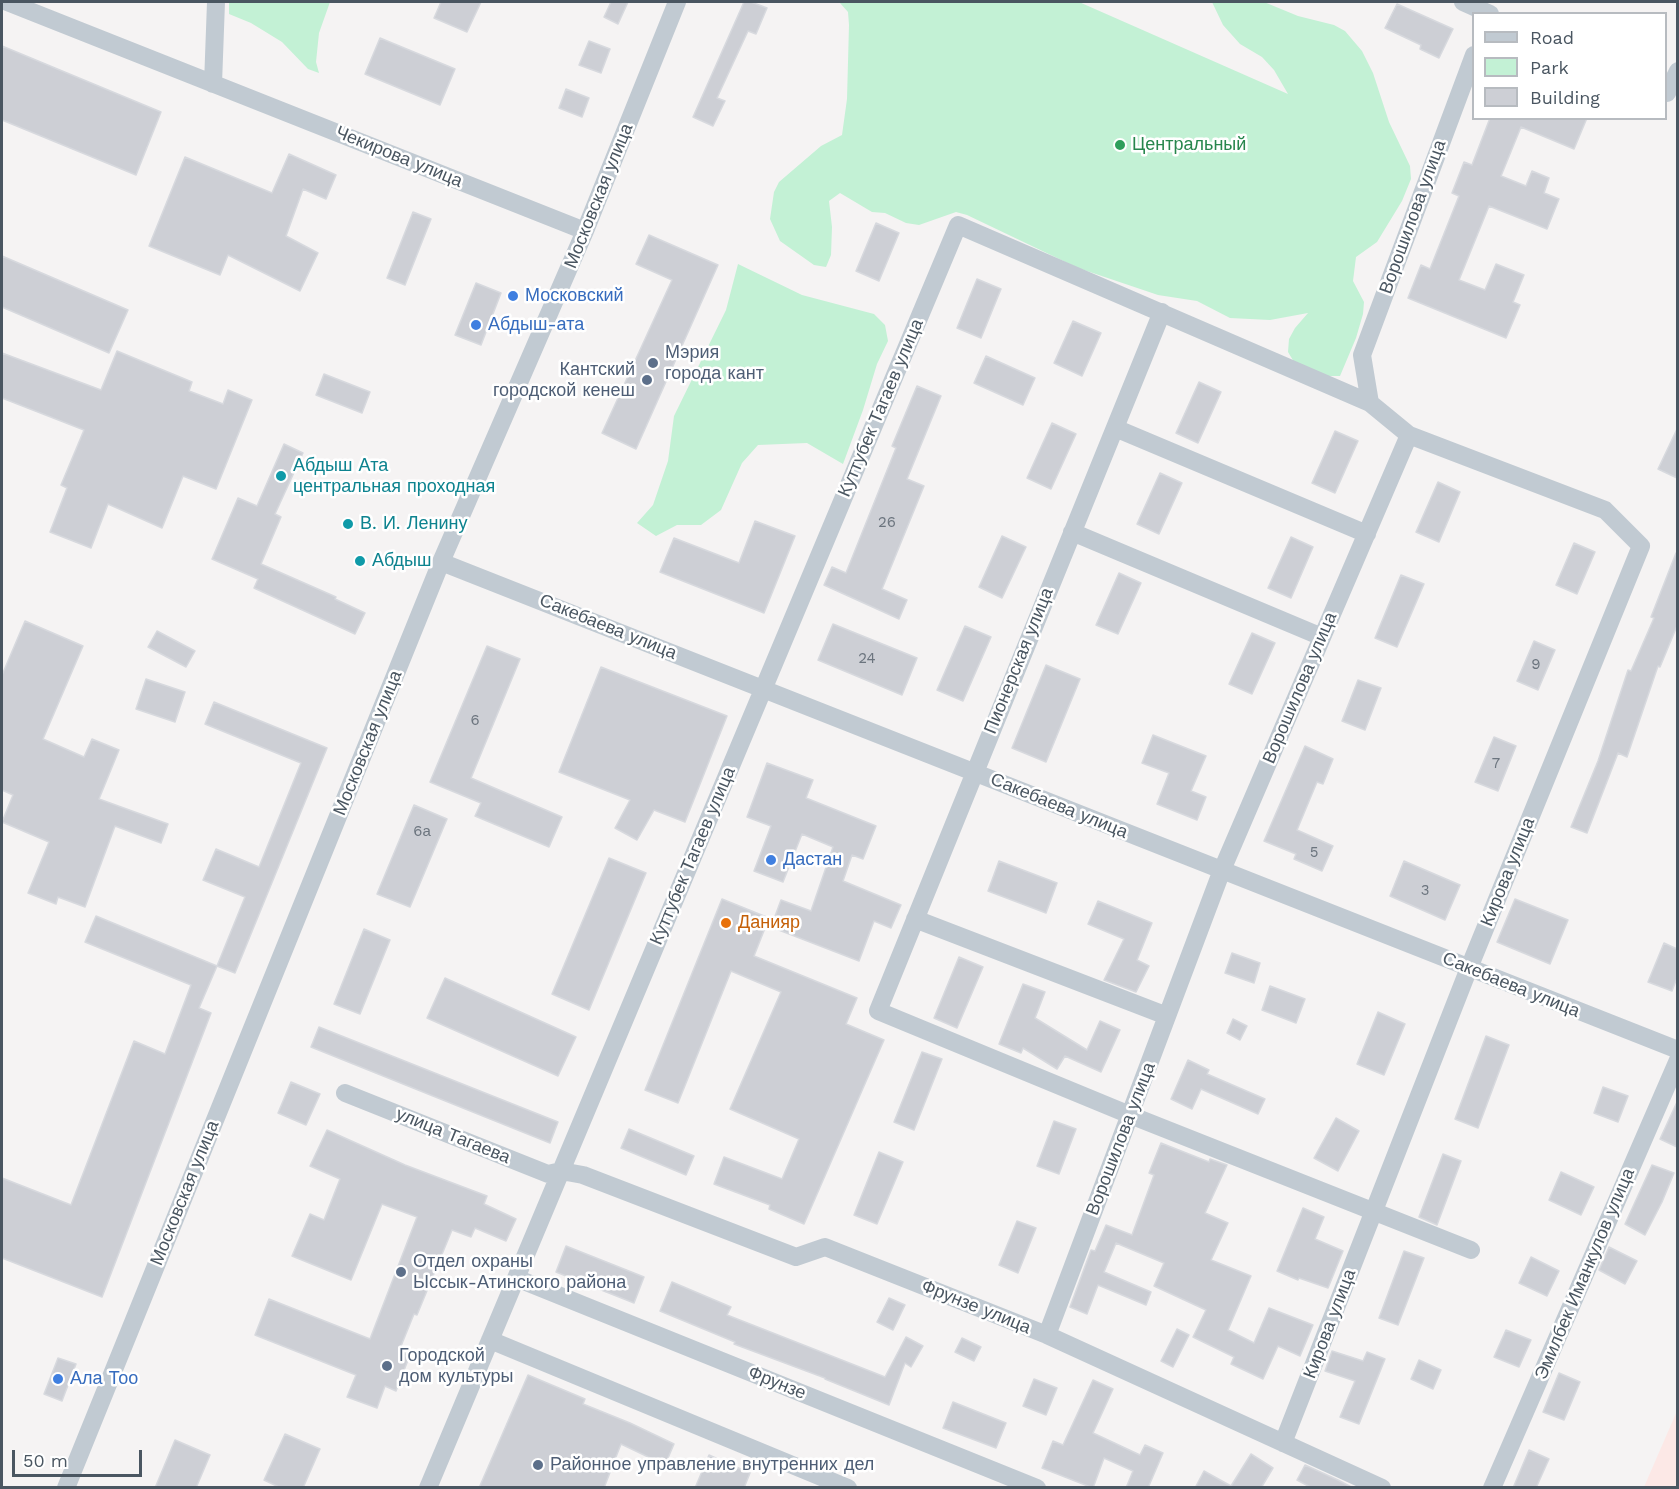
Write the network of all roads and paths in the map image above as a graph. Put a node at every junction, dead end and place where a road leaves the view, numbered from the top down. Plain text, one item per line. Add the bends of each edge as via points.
1 (7, 2) edge
2 (216, 2) edge
3 (677, 2) edge
4 (1463, 2) edge
5 (1487, 12) edge
6 (1472, 58) edge
7 (1677, 71) edge
8 (213, 84) junction
9 (1670, 94) edge
10 (585, 231) junction
11 (1162, 312) junction
12 (1370, 404) junction
13 (1115, 428) junction
14 (1409, 435) junction
15 (1072, 532) junction
16 (1367, 534) junction
17 (441, 562) junction
18 (1322, 637) junction
19 (763, 689) junction
20 (974, 772) junction
21 (1222, 870) junction
22 (915, 919) junction
23 (1469, 968) junction
24 (1167, 1016) junction
25 (1677, 1050) edge
26 (1677, 1060) edge
27 (345, 1093) dead end
28 (1130, 1115) junction
29 (561, 1171) junction
30 (1374, 1211) junction
31 (1471, 1250) dead end
32 (516, 1278) junction
33 (1047, 1335) junction
34 (490, 1340) junction
35 (1283, 1443) junction
36 (66, 1488) edge
37 (428, 1488) edge
38 (848, 1488) edge
39 (1037, 1488) edge
40 (1382, 1488) edge
41 (1492, 1488) edge

1 - 8 street, Чекирова улица
2 - 8 street
3 - 10 street, Московская улица
4 - 5 street
6 - 12 street, Ворошилова улица via 1362,355
7 - 9 street
8 - 10 street, Чекирова улица
10 - 17 street, Московская улица
11 - 12 street
11 - 13 street, Пионерская улица
11 - 19 street, Куттубек Тагаев улица via 957,225
12 - 14 street
13 - 15 street, Пионерская улица
13 - 16 street
14 - 16 street, Ворошилова улица
14 - 23 street, Кирова улица via 1605,510 1641,546
15 - 18 street
15 - 20 street, Пионерская улица
16 - 18 street, Ворошилова улица
17 - 19 street, Сакебаева улица
17 - 36 street, Московская улица
18 - 21 street, Ворошилова улица
19 - 20 street, Сакебаева улица
19 - 29 street, Куттубек Тагаев улица
20 - 21 street, Сакебаева улица
20 - 22 street, Пионерская улица
21 - 23 street, Сакебаева улица
21 - 24 street, Ворошилова улица
22 - 24 street
22 - 28 street, Пионерская улица via 878,1011
23 - 25 street, Сакебаева улица
23 - 30 street, Кирова улица
24 - 28 street, Ворошилова улица
26 - 41 street, Эмилбек Иманкулов улица
27 - 29 street, улица Тагаева via 548,1174
28 - 30 street
28 - 33 street, Ворошилова улица
29 - 32 street, Куттубек Тагаев улица
29 - 33 street, Фрунзе улица via 583,1175 796,1257 825,1247
30 - 31 street
30 - 35 street, Кирова улица
32 - 34 street, Куттубек Тагаев улица
32 - 39 street, Фрунзе
33 - 35 street, Фрунзе улица
34 - 37 street, Куттубек Тагаев улица
34 - 38 street
35 - 40 street, Фрунзе улица

